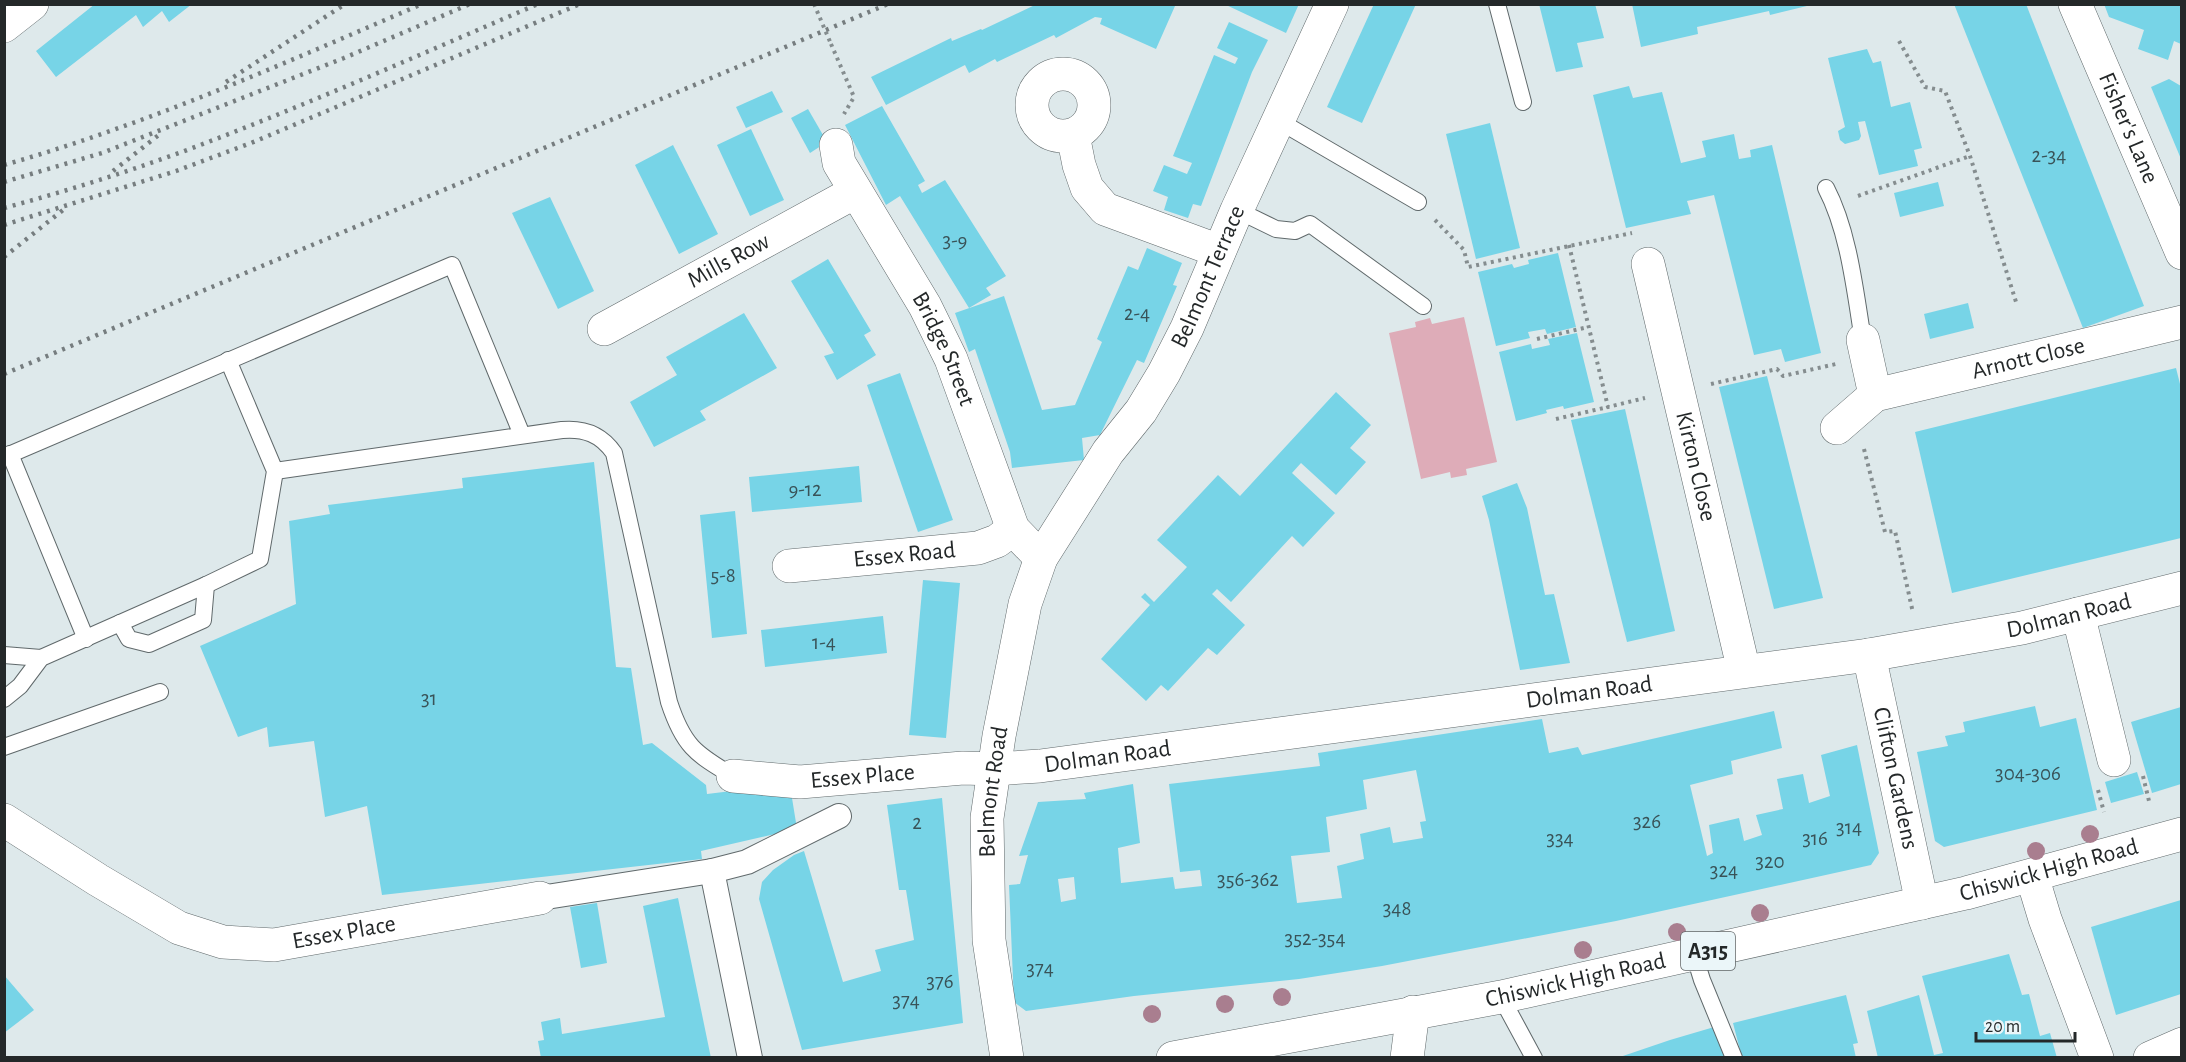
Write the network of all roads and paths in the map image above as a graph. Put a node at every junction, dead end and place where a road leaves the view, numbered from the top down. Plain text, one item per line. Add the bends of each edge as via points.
1 (32, 4) edge
2 (814, 4) edge
3 (1332, 4) edge
4 (1497, 4) edge
5 (2075, 4) edge
6 (4, 26) edge
7 (1899, 41) dead end
8 (854, 97) dead end
9 (1522, 102) dead end
10 (1279, 121) junction
11 (1073, 135) dead end
12 (836, 145) dead end
13 (1970, 156) junction
14 (1826, 188) dead end
15 (855, 192) junction
16 (1418, 202) joint
17 (1835, 205) junction
18 (1237, 210) junction
19 (1569, 245) junction
20 (2181, 248) edge
21 (1219, 251) junction
22 (1648, 264) joint
23 (2017, 305) dead end
24 (1423, 306) dead end
25 (2181, 322) edge
26 (1588, 327) junction
27 (604, 329) dead end
28 (1537, 339) dead end
29 (1864, 349) junction
30 (228, 360) junction
31 (1677, 391) junction
32 (1608, 407) junction
33 (1856, 412) junction
34 (1556, 419) dead end
35 (522, 435) junction
36 (7, 456) edge
37 (275, 471) junction
38 (1013, 529) junction
39 (1048, 546) junction
40 (789, 566) dead end
41 (206, 585) junction
42 (2181, 588) edge
43 (2078, 614) junction
44 (1915, 620) dead end
45 (120, 623) junction
46 (86, 639) junction
47 (4, 655) edge
48 (1869, 655) junction
49 (41, 658) junction
50 (1744, 671) junction
51 (160, 692) dead end
52 (4, 699) edge
53 (4, 747) edge
54 (2114, 760) dead end
55 (994, 769) junction
56 (733, 776) joint
57 (839, 816) dead end
58 (4, 820) edge
59 (2181, 834) edge
60 (712, 871) junction
61 (2032, 876) junction
62 (540, 898) joint
63 (1922, 903) junction
64 (1694, 954) junction
65 (1501, 997) junction
66 (1413, 1012) junction
67 (2181, 1044) edge
68 (1296, 1047) edge
69 (750, 1058) edge
70 (1007, 1058) edge
71 (1173, 1058) edge
72 (1407, 1058) edge
73 (1534, 1058) edge
74 (1734, 1058) edge
75 (2097, 1058) edge
76 (2150, 1058) edge

1 - 6 street
2 - 8 path, bridge
3 - 10 street, Belmont Terrace
4 - 9 lane
5 - 20 street, Fisher's Lane
7 - 13 path via 1924,87 1945,91
10 - 16 lane
10 - 18 street, Belmont Terrace
11 - 21 street via 1088,188 1105,209
12 - 15 street, Bridge Street via 838,164
13 - 17 path
13 - 23 path
14 - 17 lane
15 - 27 street, Mills Row
15 - 38 street, Bridge Street via 925,306 951,359
16 - 19 path via 1464,250 1468,267
17 - 29 lane via 1853,276
18 - 21 street, Belmont Terrace
18 - 24 lane via 1276,229 1295,231 1310,224
19 - 22 path via 1641,231
19 - 26 path
21 - 39 street, Belmont Terrace via 1164,373
22 - 31 street, Kirton Close
25 - 33 street, Arnott Close
26 - 28 path
26 - 32 path
29 - 31 path via 1783,376 1777,369
29 - 33 street
30 - 35 lane via 452,265
30 - 36 lane
30 - 37 lane
31 - 32 path
31 - 50 street, Kirton Close
32 - 34 path
33 - 44 path via 1885,532 1896,531
35 - 37 lane
35 - 56 lane via 577,429 595,435 614,453 674,718 696,752
36 - 46 lane
37 - 41 lane via 260,559
38 - 39 street, Bridge Street
38 - 40 street, Essex Road via 997,542 978,548
39 - 55 street, Belmont Road via 1025,604
41 - 45 lane
41 - 45 lane via 203,620 149,644 129,639
42 - 43 street, Dolman Road
43 - 48 street, Dolman Road
43 - 54 street
45 - 46 lane
46 - 49 lane
47 - 49 lane
48 - 50 street, Dolman Road
48 - 63 street, Clifton Gardens
49 - 52 lane via 20,686
50 - 55 street, Dolman Road
51 - 53 lane
55 - 56 street, Essex Place via 963,768 800,782
55 - 70 street, Belmont Road via 987,818 989,940
57 - 60 street, Essex Place via 747,862
58 - 62 street, Essex Place via 178,927 223,942 274,945
59 - 61 street, Chiswick High Road / A315
60 - 62 street, Essex Place
60 - 69 street
61 - 63 street, Chiswick High Road / A315
61 - 75 street
63 - 64 street, Chiswick High Road / A315
64 - 65 street, Chiswick High Road / A315
64 - 74 lane
65 - 66 street, Chiswick High Road / A315
65 - 73 lane
66 - 68 street, Chiswick High Road / A315
66 - 72 street
67 - 76 street
68 - 71 street, Chiswick High Road / A315

